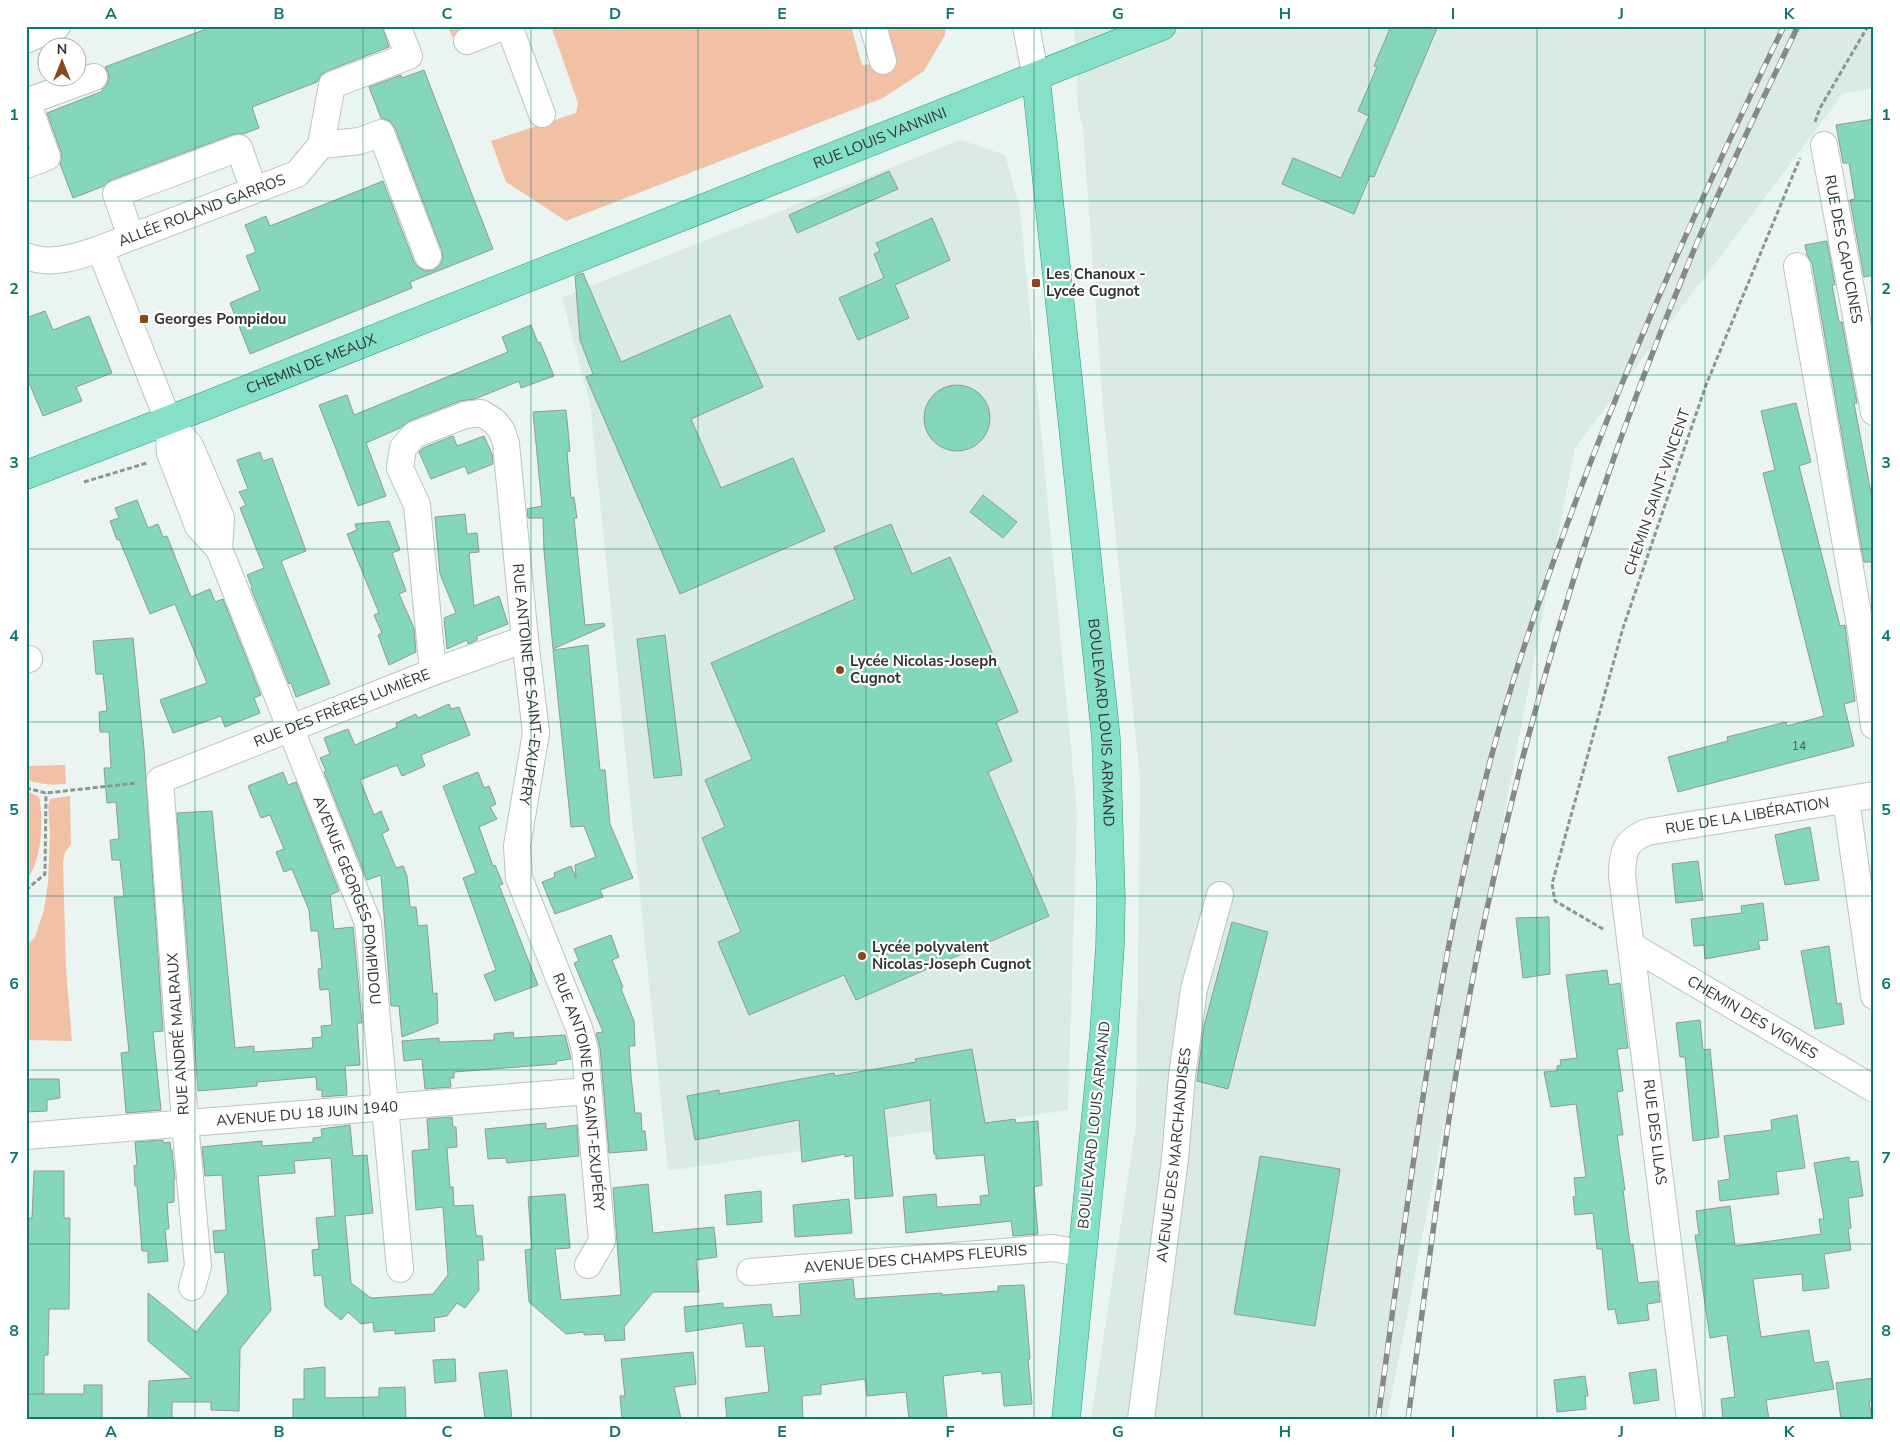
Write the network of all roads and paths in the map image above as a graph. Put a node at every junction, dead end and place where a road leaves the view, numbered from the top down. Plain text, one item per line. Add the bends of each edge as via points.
1 (57, 26) edge
2 (398, 26) edge
3 (507, 26) edge
4 (873, 26) edge
5 (1026, 26) edge
6 (1162, 26) edge
7 (1868, 26) edge
8 (26, 40) edge
9 (467, 41) dead end
10 (883, 61) dead end
11 (94, 77) dead end
12 (1036, 78) junction
13 (26, 102) edge
14 (542, 114) dead end
15 (1813, 142) junction
16 (321, 145) junction
17 (26, 165) edge
18 (254, 190) junction
19 (131, 237) junction
20 (100, 249) junction
21 (596, 252) joint
22 (26, 256) edge
23 (428, 256) dead end
24 (1797, 266) dead end
25 (1874, 412) edge
26 (168, 420) junction
27 (170, 453) junction
28 (26, 475) edge
29 (75, 485) dead end
30 (219, 549) junction
31 (525, 639) junction
32 (433, 672) junction
33 (1874, 726) edge
34 (290, 730) junction
35 (160, 780) junction
36 (26, 788) edge
37 (46, 793) junction
38 (1874, 795) edge
39 (1846, 800) junction
40 (1626, 846) joint
41 (26, 890) edge
42 (1220, 895) dead end
43 (1632, 946) junction
44 (1874, 996) edge
45 (1874, 1088) edge
46 (588, 1091) junction
47 (384, 1106) junction
48 (185, 1123) junction
49 (26, 1136) edge
50 (1081, 1253) junction
51 (588, 1265) dead end
52 (400, 1269) dead end
53 (750, 1272) dead end
54 (192, 1287) dead end
55 (1066, 1419) edge
56 (1141, 1419) edge
57 (1690, 1419) edge

1 - 8 street
2 - 16 street via 409,56 332,85
3 - 9 street
3 - 14 street
4 - 10 street
5 - 12 street, BOULEVARD LOUIS ARMAND
6 - 12 main road, RUE LOUIS VANNINI
7 - 15 path, CHEMIN SAINT-VINCENT via 1820,108
11 - 13 street
12 - 21 main road, RUE LOUIS VANNINI
12 - 50 main road, BOULEVARD LOUIS ARMAND via 1106,747 1110,946
13 - 17 street via 47,157
15 - 25 street, RUE DES CAPUCINES
15 - 43 path, CHEMIN SAINT-VINCENT via 1706,384 1623,628 1552,884 1555,901
16 - 18 street, ALLÉE ROLAND GARROS via 297,174
16 - 23 street via 360,140 380,133
18 - 19 street, ALLÉE ROLAND GARROS
18 - 19 street via 239,148 116,194
19 - 20 street, ALLÉE ROLAND GARROS
20 - 22 street, ALLÉE ROLAND GARROS via 72,259 38,261
20 - 26 street
21 - 26 main road, CHEMIN DE MEAUX
24 - 33 street via 1861,631
26 - 27 street, AVENUE GEORGES POMPIDOU
26 - 28 main road, CHEMIN DE MEAUX
26 - 30 street, AVENUE GEORGES POMPIDOU via 190,446 221,518
27 - 29 path
27 - 30 street, AVENUE GEORGES POMPIDOU via 198,526
30 - 34 street, AVENUE GEORGES POMPIDOU
31 - 32 street, RUE DES FRÈRES LUMIÈRE
31 - 32 street, RUE ANTOINE DE SAINT-EXUPÉRY via 506,444 494,421 481,413 465,415 414,435 403,448 400,468 417,505
31 - 46 street, RUE ANTOINE DE SAINT-EXUPÉRY via 536,733 518,836 520,878 579,1028 585,1050
32 - 34 street, RUE DES FRÈRES LUMIÈRE
34 - 35 street, RUE DES FRÈRES LUMIÈRE
34 - 47 street, AVENUE GEORGES POMPIDOU via 368,923
35 - 37 path
35 - 48 street, RUE ANDRÉ MALRAUX
36 - 37 path
37 - 41 path via 45,874
38 - 39 street, RUE DE LA LIBÉRATION
39 - 40 street, RUE DE LA LIBÉRATION via 1647,832
39 - 44 street
40 - 43 street, RUE DES LILAS via 1622,874
42 - 56 street, AVENUE DES MARCHANDISES via 1194,989
43 - 45 street, CHEMIN DES VIGNES
43 - 57 street, RUE DES LILAS
46 - 47 street, AVENUE DU 18 JUIN 1940
46 - 51 street, RUE ANTOINE DE SAINT-EXUPÉRY via 602,1241
47 - 48 street, AVENUE DU 18 JUIN 1940
47 - 52 street, AVENUE GEORGES POMPIDOU
48 - 49 street, AVENUE DU 18 JUIN 1940
48 - 54 street, RUE ANDRÉ MALRAUX via 198,1266
50 - 53 street, AVENUE DES CHAMPS FLEURIS via 1052,1248
50 - 55 main road, BOULEVARD LOUIS ARMAND

